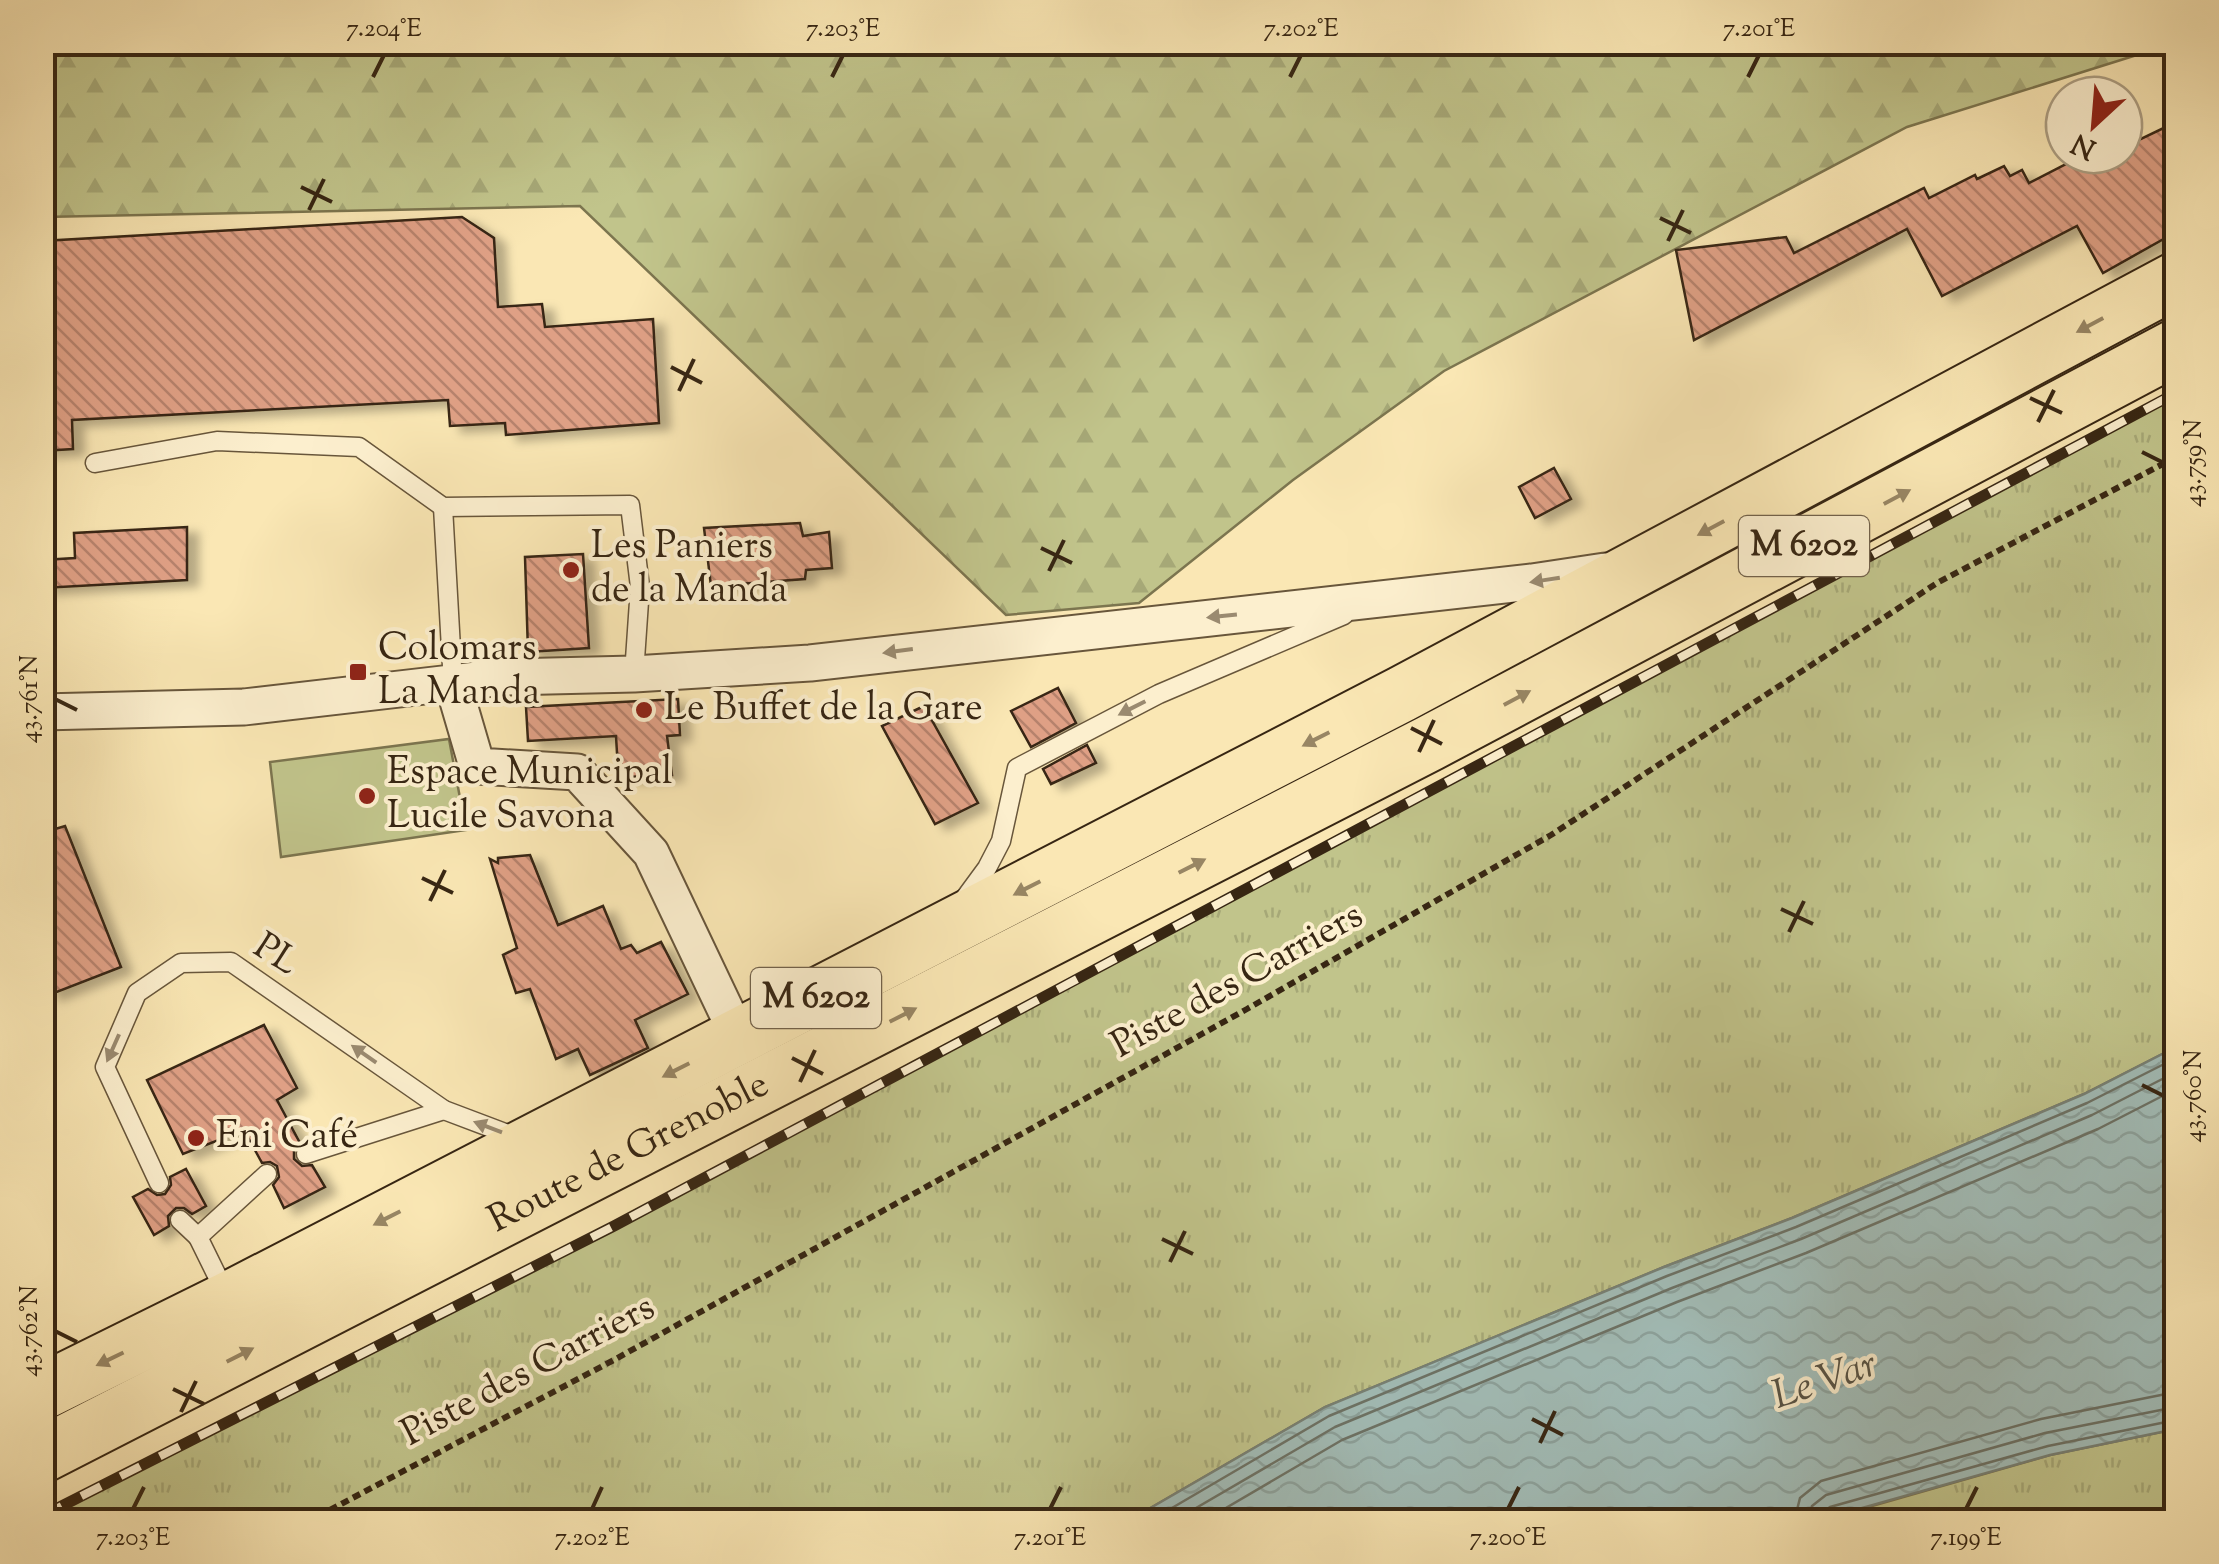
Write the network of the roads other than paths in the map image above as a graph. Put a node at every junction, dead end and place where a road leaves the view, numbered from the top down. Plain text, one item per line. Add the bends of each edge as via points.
1 (2176, 280) edge
2 (2176, 347) edge
3 (96, 463) dead end
4 (442, 507) junction
5 (1641, 566) junction
6 (1381, 598) junction
7 (634, 674) junction
8 (453, 684) junction
9 (42, 712) edge
10 (937, 934) junction
11 (738, 1038) junction
12 (444, 1110) junction
13 (532, 1144) junction
14 (306, 1154) dead end
15 (267, 1174) dead end
16 (159, 1183) dead end
17 (180, 1220) dead end
18 (198, 1237) junction
19 (228, 1300) junction
20 (42, 1392) edge
21 (42, 1455) edge

1 -> 5 main road, M 6202
21 -> 2 main road, Route de Grenoble / M 6202 via 1430,744
3 - 4 lane via 218,441 359,447
4 - 7 lane via 630,505 640,587
4 - 8 lane
5 -> 6 street
5 -> 10 main road, Route de Grenoble / M 6202
6 -> 7 street via 810,663
6 -> 10 lane via 1160,694 1017,768 996,856
7 - 8 street
8 - 9 street via 244,707
8 - 11 street via 477,766 578,772 651,853
10 - 11 main road, Route de Grenoble / M 6202
11 -> 13 main road, Route de Grenoble / M 6202
13 -> 12 lane, PL
12 - 14 lane
12 -> 16 lane, PL via 231,962 181,964 137,993 105,1067
13 -> 19 main road, Route de Grenoble / M 6202
15 - 18 lane
17 - 18 lane
18 - 19 lane
19 -> 20 main road, Route de Grenoble / M 6202

